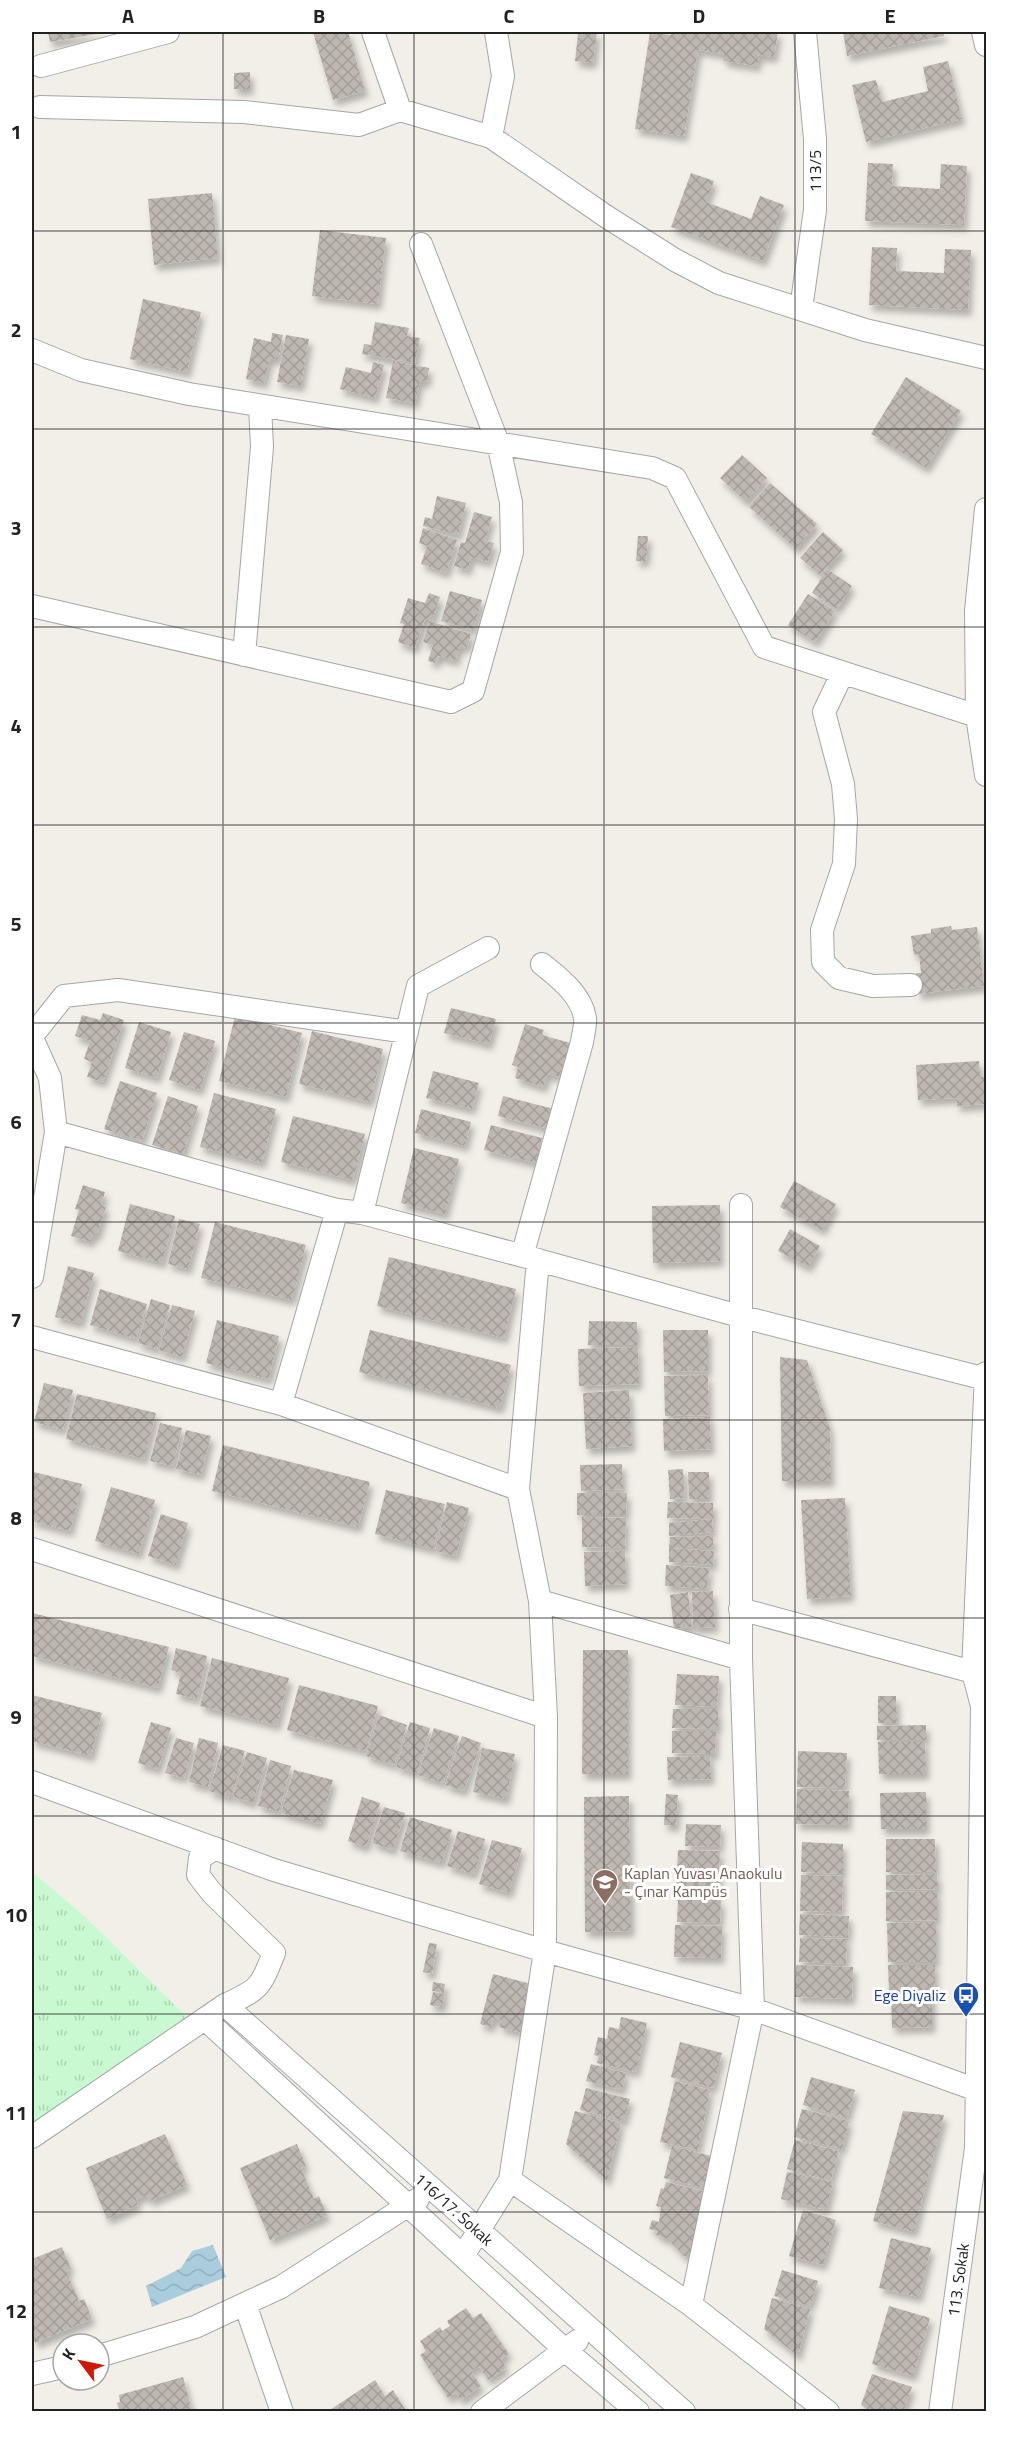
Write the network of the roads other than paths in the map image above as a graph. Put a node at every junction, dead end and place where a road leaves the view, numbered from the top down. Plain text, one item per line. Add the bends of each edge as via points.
1 (168, 32) edge
2 (374, 32) edge
3 (496, 32) edge
4 (805, 32) edge
5 (983, 32) edge
6 (987, 45) edge
7 (41, 66) dead end
8 (40, 107) dead end
9 (400, 110) junction
10 (491, 137) junction
11 (421, 244) dead end
12 (801, 309) junction
13 (32, 350) edge
14 (987, 358) edge
15 (260, 405) junction
16 (498, 443) junction
17 (987, 509) edge
18 (32, 606) edge
19 (244, 655) junction
20 (842, 674) junction
21 (977, 716) junction
22 (987, 775) edge
23 (488, 948) dead end
24 (542, 964) dead end
25 (911, 985) dead end
26 (407, 1032) junction
27 (32, 1037) edge
28 (56, 1132) junction
29 (741, 1205) dead end
30 (337, 1210) junction
31 (362, 1213) junction
32 (530, 1258) junction
33 (32, 1277) edge
34 (739, 1316) junction
35 (32, 1337) edge
36 (986, 1377) edge
37 (281, 1404) junction
38 (518, 1489) junction
39 (32, 1549) edge
40 (540, 1602) junction
41 (740, 1609) junction
42 (741, 1659) junction
43 (973, 1672) junction
44 (984, 1705) edge
45 (546, 1716) junction
46 (32, 1782) edge
47 (214, 1848) junction
48 (545, 1951) junction
49 (225, 2005) junction
50 (753, 2009) junction
51 (206, 2019) junction
52 (977, 2090) junction
53 (32, 2137) edge
54 (981, 2148) edge
55 (987, 2175) edge
56 (510, 2180) junction
57 (432, 2190) junction
58 (408, 2205) junction
59 (479, 2231) junction
60 (463, 2256) junction
61 (245, 2304) junction
62 (691, 2305) junction
63 (591, 2331) junction
64 (565, 2350) junction
65 (111, 2352) edge
66 (51, 2370) edge
67 (32, 2374) edge
68 (282, 2412) edge
69 (482, 2412) edge
70 (638, 2412) edge
71 (684, 2412) edge
72 (828, 2412) edge
73 (940, 2412) edge

1 - 7 street
2 - 9 street
3 - 10 street via 503,76
4 - 12 street, 113/5 via 815,139 815,210
5 - 6 street
8 - 9 street via 244,112 359,125
9 - 10 street
10 - 12 street via 675,260 720,282
11 - 16 street
12 - 14 street via 865,330
13 - 15 street via 81,370
15 - 16 street
15 - 19 street via 262,447
16 - 19 street via 511,502 512,552 473,691 451,702
16 - 20 street via 652,468 675,478 764,647
17 - 21 street via 976,611
18 - 19 street
20 - 21 street
20 - 25 street via 824,712 843,784 846,819 844,864 822,930 823,962 839,978 873,986
21 - 22 street
23 - 26 street via 418,986
24 - 32 street via 580,1001 585,1020
26 - 27 street via 118,990 64,996
26 - 31 street
27 - 28 street via 50,1078
28 - 30 street
28 - 33 street
29 - 34 street
30 - 31 street
30 - 37 street
31 - 32 street
32 - 34 street
32 - 38 street
34 - 36 street
34 - 41 street
35 - 37 street
36 - 43 street, 113. Sokak
37 - 38 street
38 - 40 street
39 - 45 street
40 - 42 street
40 - 45 street
41 - 42 street
41 - 43 street
42 - 50 street
43 - 44 street, 113. Sokak
44 - 52 street, 113. Sokak
45 - 48 street
46 - 47 street
47 - 48 street via 274,1870
47 - 49 street via 200,1858 198,1875 274,1953 261,1985
48 - 50 street
48 - 56 street
49 - 51 street
49 - 57 street, 116/17. Sokak
50 - 52 street
50 - 62 street
51 - 53 street
51 - 58 street, 116/17. Sokak
52 - 54 street, 113. Sokak
54 - 55 street, 113. Sokak
54 - 73 street, 113. Sokak
56 - 59 street
56 - 62 street
57 - 58 street
57 - 59 street, 116/17. Sokak
58 - 60 street, 116/17. Sokak
58 - 61 street via 281,2287
59 - 60 street
59 - 63 street, 116/17. Sokak
60 - 64 street, 116/17. Sokak
61 - 65 street via 195,2327
61 - 68 street
62 - 72 street
63 - 64 street
63 - 71 street, 116/17. Sokak
64 - 69 street
64 - 70 street, 116/17. Sokak
66 - 67 street

